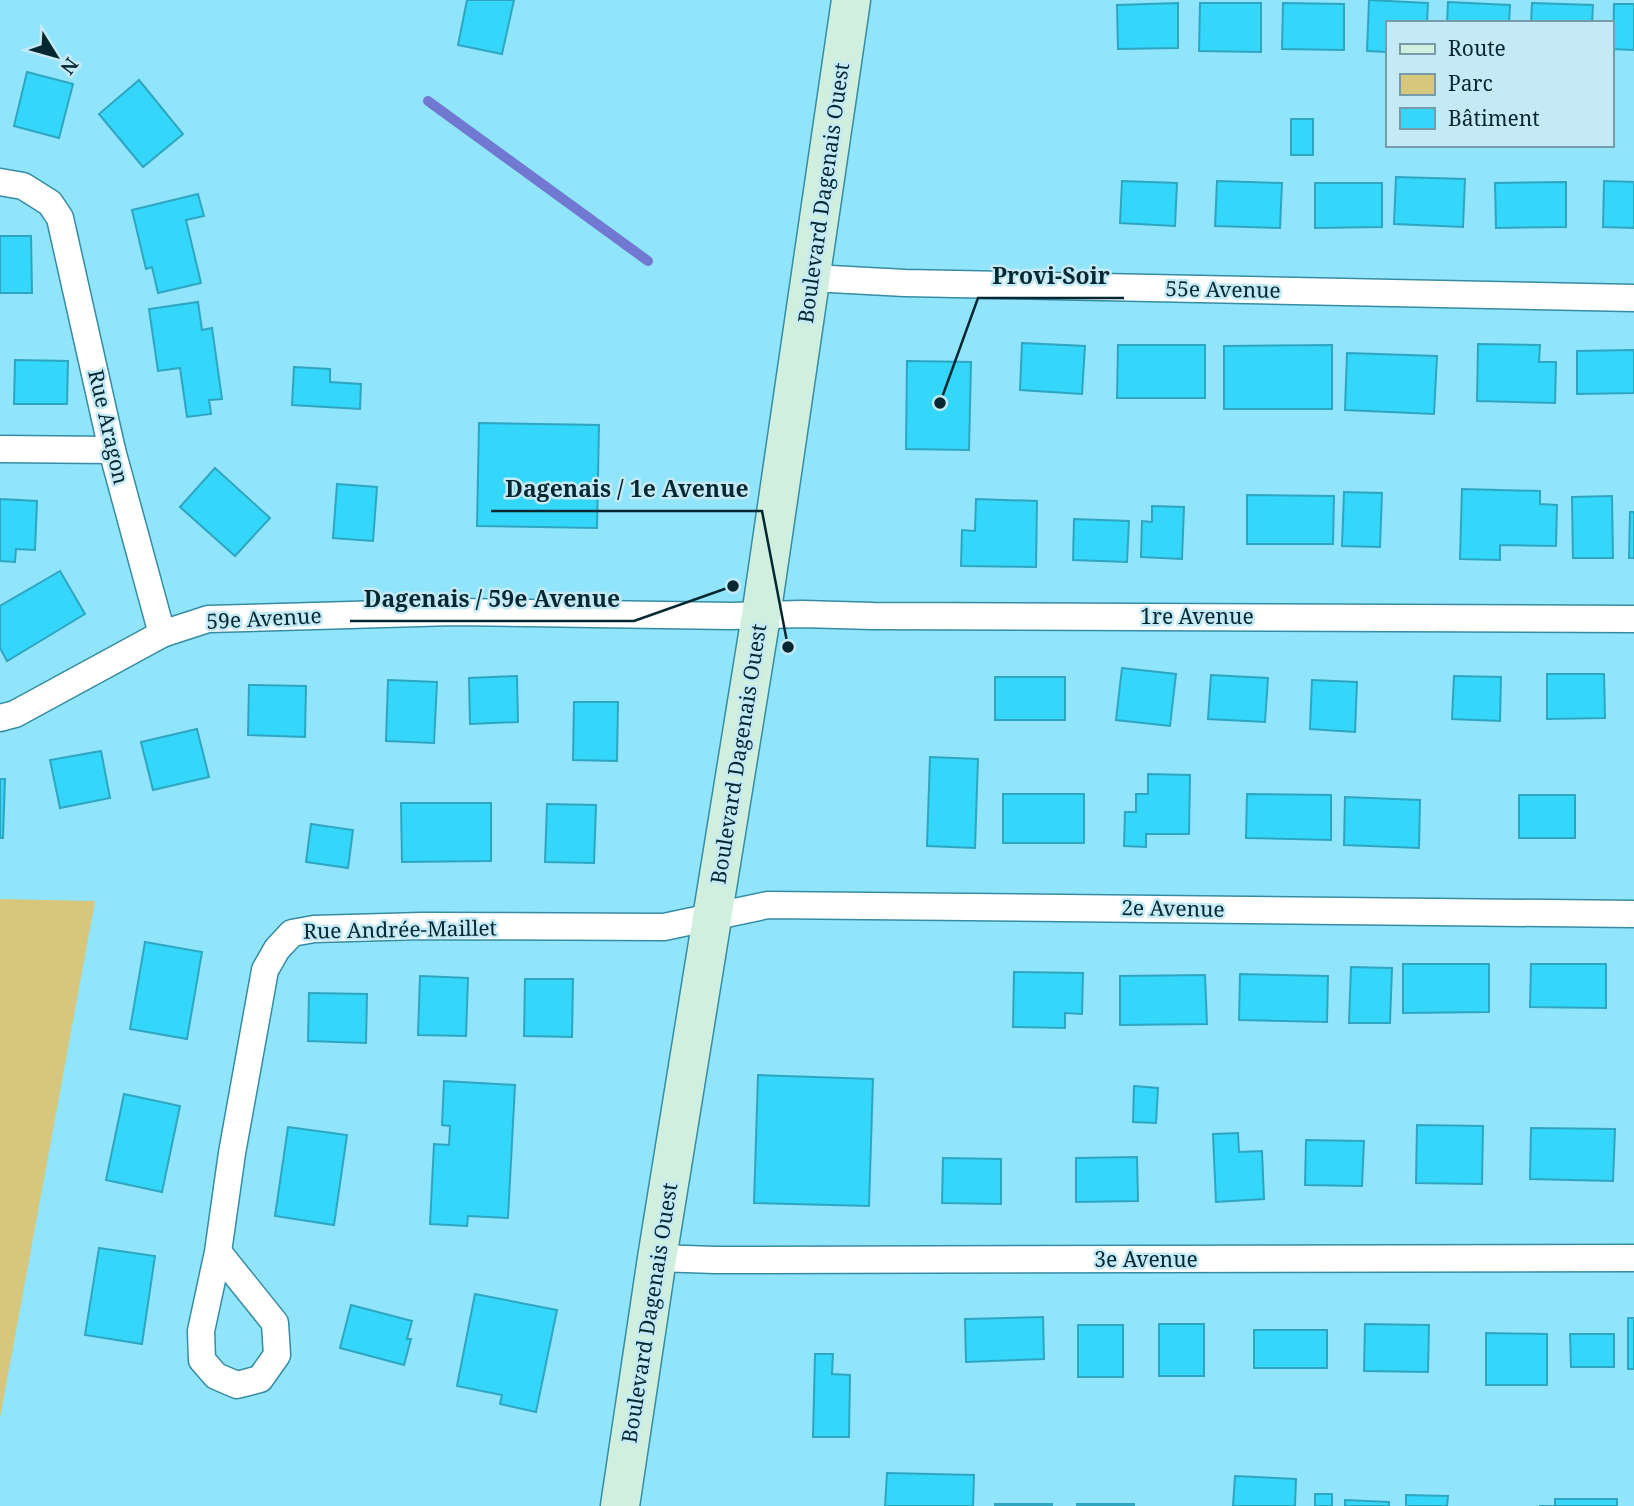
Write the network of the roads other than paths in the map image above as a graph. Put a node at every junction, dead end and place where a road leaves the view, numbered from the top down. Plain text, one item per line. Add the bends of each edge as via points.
1 (851, 0) edge
2 (0, 182) edge
3 (812, 278) junction
4 (1634, 298) edge
5 (0, 449) edge
6 (112, 450) junction
7 (761, 616) junction
8 (1634, 619) edge
9 (162, 634) junction
10 (0, 718) edge
11 (1634, 914) edge
12 (713, 916) junction
13 (218, 1252) dead end
14 (657, 1258) junction
15 (1634, 1258) edge
16 (620, 1506) edge

1 - 3 main road, Boulevard Dagenais Ouest
2 - 6 street, Rue Aragon via 23,186 50,204 60,218
3 - 4 street, 55e Avenue
3 - 7 main road, Boulevard Dagenais Ouest
5 - 6 street
6 - 9 street, Rue Aragon
7 - 8 street, 1re Avenue
7 - 9 street, 59e Avenue via 454,612 208,619
7 - 12 main road, Boulevard Dagenais Ouest
9 - 10 street, 59e Avenue
11 - 12 street, 2e Avenue via 768,905
12 - 13 street, Rue Andrée-Maillet via 664,928 422,926 292,933 265,970
12 - 14 main road, Boulevard Dagenais Ouest
14 - 15 street, 3e Avenue
14 - 16 main road, Boulevard Dagenais Ouest

